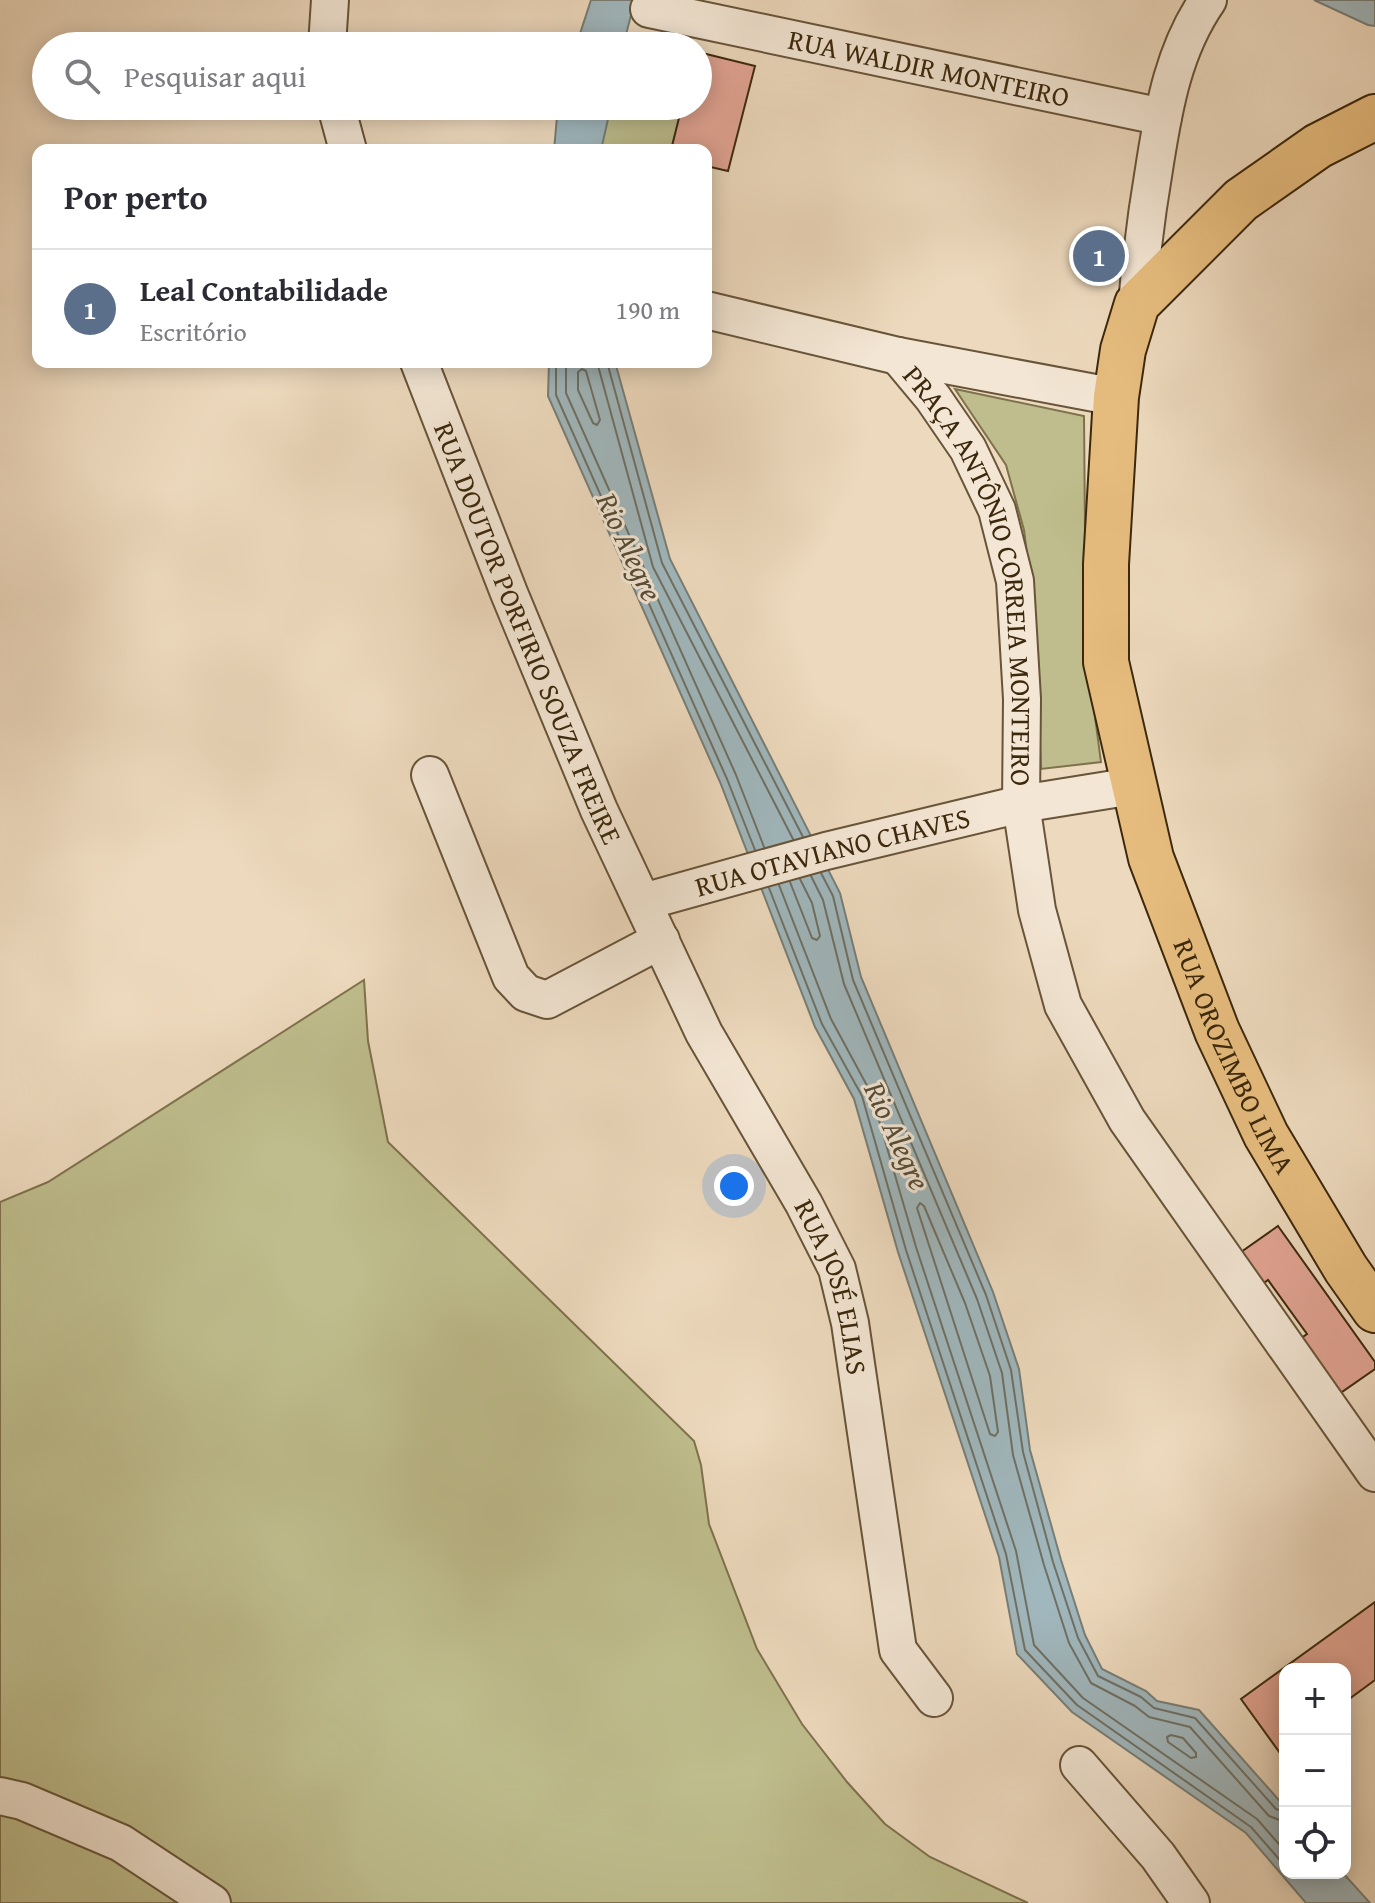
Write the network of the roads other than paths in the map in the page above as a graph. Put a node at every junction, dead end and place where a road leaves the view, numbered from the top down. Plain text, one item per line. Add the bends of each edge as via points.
1 (330, 0) edge
2 (1208, 0) edge
3 (649, 9) dead end
4 (328, 32) edge
5 (1163, 117) junction
6 (1375, 117) edge
7 (340, 120) edge
8 (346, 144) edge
9 (1137, 304) junction
10 (712, 311) edge
11 (898, 356) junction
12 (421, 368) edge
13 (1116, 397) junction
14 (430, 775) dead end
15 (1133, 786) junction
16 (1021, 804) junction
17 (643, 902) junction
18 (661, 940) junction
19 (1375, 1310) edge
20 (1375, 1473) edge
21 (934, 1698) dead end
22 (1079, 1765) dead end
23 (0, 1796) edge
24 (212, 1903) edge
25 (1191, 1903) edge

1 - 4 street
2 - 5 street via 1177,59
3 - 5 street, RUA WALDIR MONTEIRO
5 - 9 street
6 - 9 main road via 1318,146 1241,200
7 - 8 street
9 - 13 main road, RUA OROZIMBO LIMA
10 - 11 street, PRAÇA ANTÔNIO CORREIA MONTEIRO
11 - 13 street, PRAÇA ANTÔNIO CORREIA MONTEIRO
11 - 16 street, PRAÇA ANTÔNIO CORREIA MONTEIRO via 968,449 997,510 1015,581
12 - 17 street, RUA DOUTOR PORFIRIO SOUZA FREIRE via 599,810
13 - 15 main road, RUA OROZIMBO LIMA via 1106,662
14 - 18 street via 511,977 526,993 547,1000
15 - 16 street, RUA OTAVIANO CHAVES
15 - 19 main road, RUA OROZIMBO LIMA via 1151,858 1217,1031 1266,1135
16 - 17 street, RUA OTAVIANO CHAVES
16 - 20 street, PRAÇA ANTÔNIO CORREIA MONTEIRO via 1037,910 1063,1005 1127,1120
17 - 18 street, RUA JOSÉ ELIAS
18 - 21 street, RUA JOSÉ ELIAS via 704,1033 837,1269 850,1323 898,1650
22 - 25 street
23 - 24 street via 121,1843

